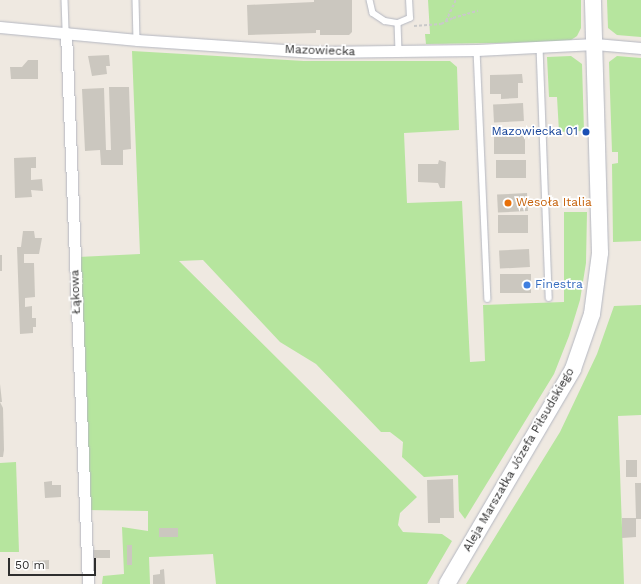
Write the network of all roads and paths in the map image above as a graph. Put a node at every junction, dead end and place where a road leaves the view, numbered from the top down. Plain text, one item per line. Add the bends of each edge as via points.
1 (65, 0) edge
2 (136, 0) edge
3 (370, 0) edge
4 (409, 0) edge
5 (456, 0) edge
6 (593, 0) edge
7 (478, 11) dead end
8 (446, 22) junction
9 (398, 23) junction
10 (0, 27) edge
11 (66, 33) junction
12 (137, 40) junction
13 (595, 44) junction
14 (540, 47) junction
15 (641, 48) edge
16 (477, 50) junction
17 (399, 52) junction
18 (549, 298) dead end
19 (488, 299) dead end
20 (88, 584) edge
21 (447, 584) edge

1 - 11 lane, Łąkowa
2 - 12 lane
3 - 9 lane via 373,14 384,21
4 - 9 lane via 410,18
5 - 8 path
6 - 13 main road, Aleja Marszałka Józefa Piłsudskiego
7 - 8 path
8 - 9 path via 410,27
9 - 17 lane
10 - 11 street, Mazowiecka
11 - 12 street, Mazowiecka
11 - 20 street, Łąkowa
12 - 17 street, Mazowiecka via 314,52
13 - 14 street, Mazowiecka
13 - 15 street, Mazowiecka
13 - 21 main road, Aleja Marszałka Józefa Piłsudskiego via 600,253 598,286 592,314 566,382
14 - 16 street, Mazowiecka
14 - 18 lane
16 - 17 street, Mazowiecka
16 - 19 lane

